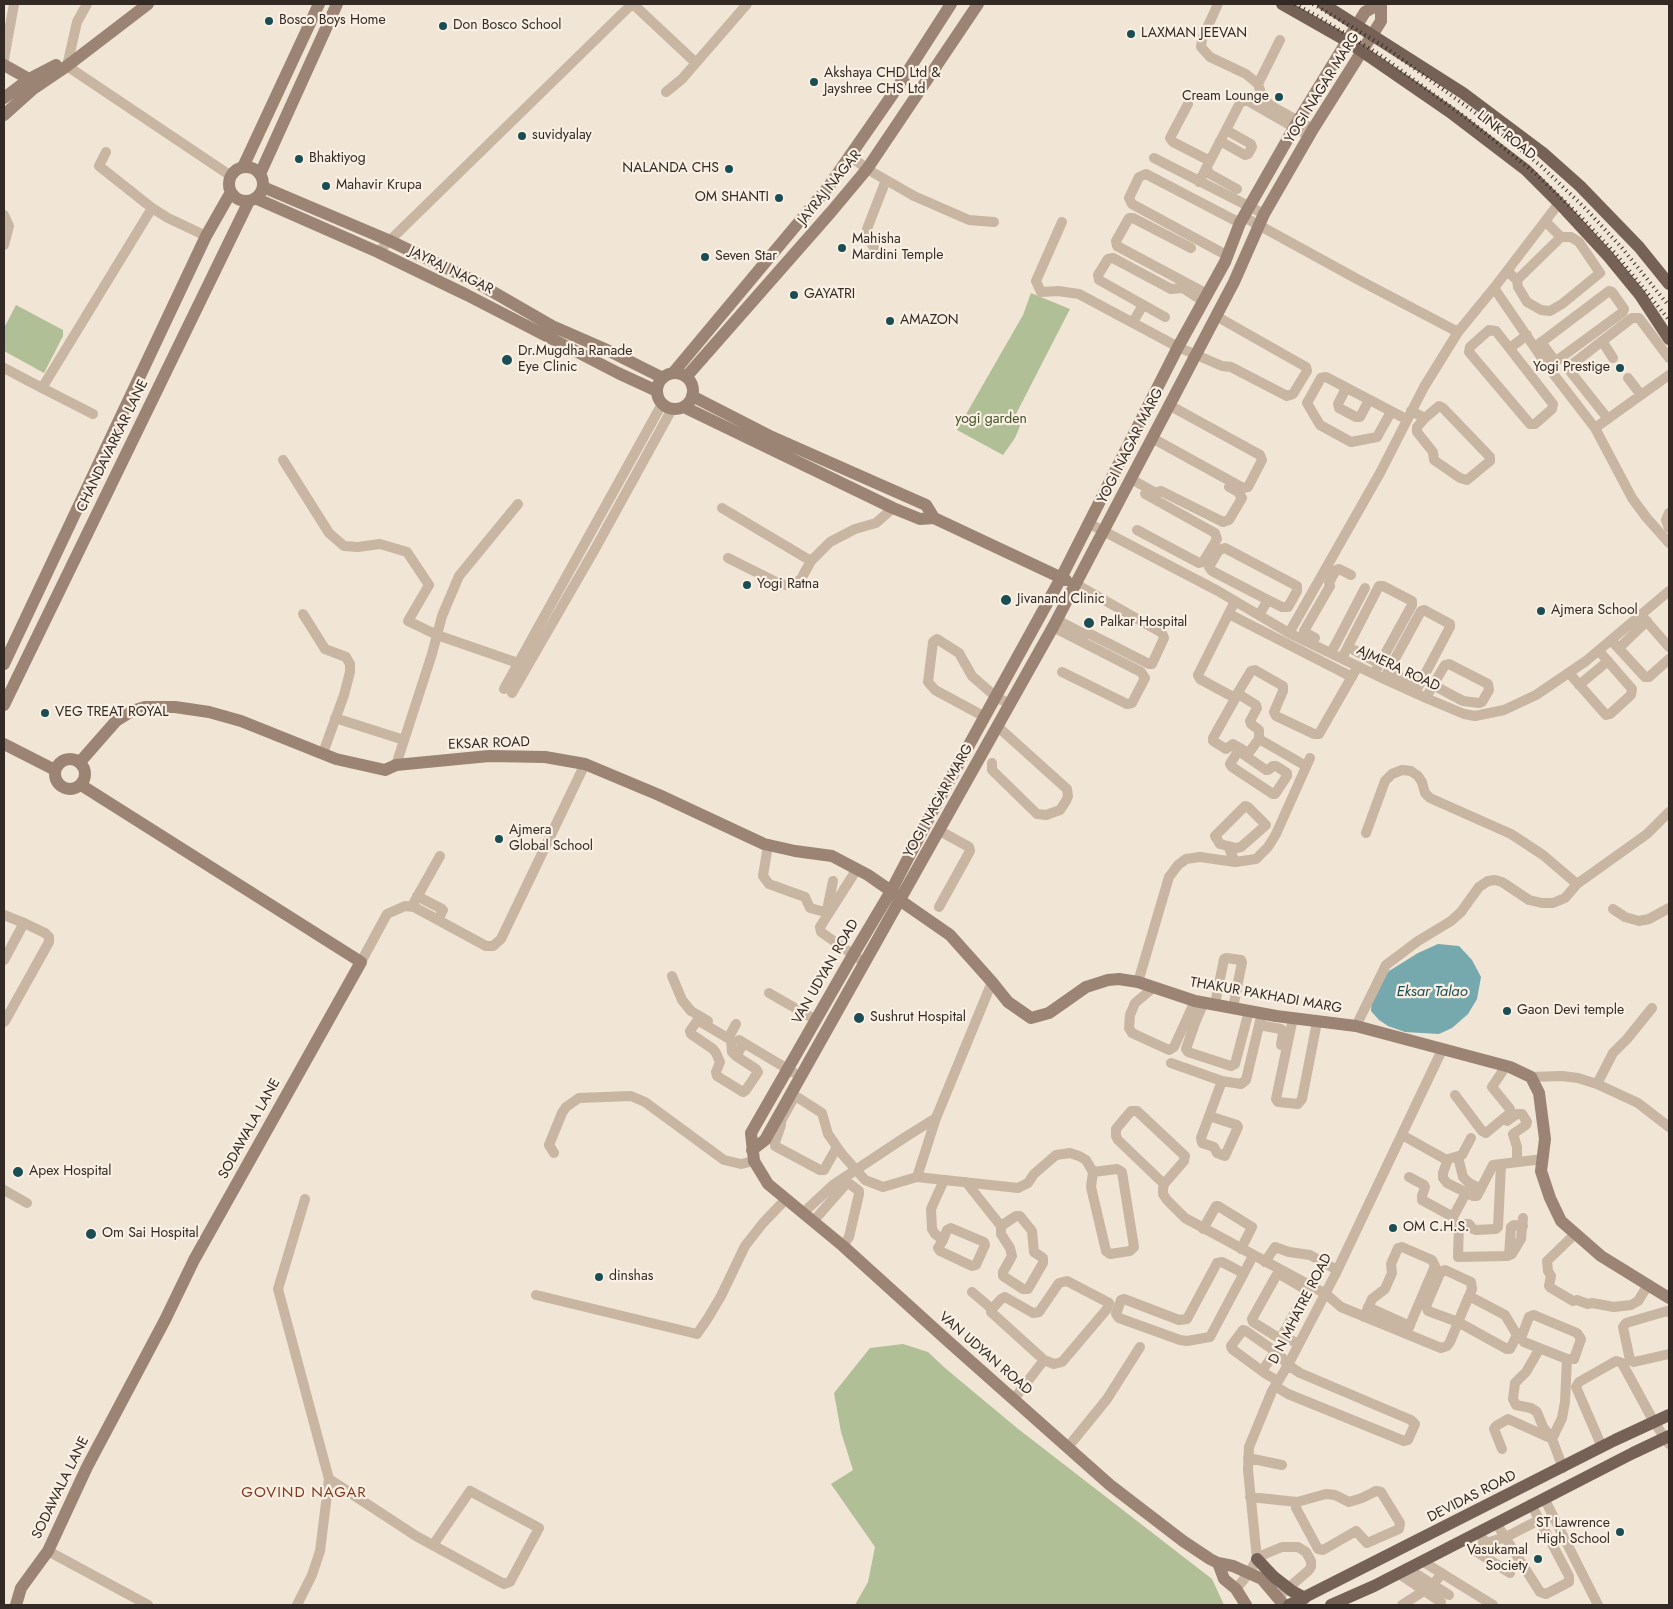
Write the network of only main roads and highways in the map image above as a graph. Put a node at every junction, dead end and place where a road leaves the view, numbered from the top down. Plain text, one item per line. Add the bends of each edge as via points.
1 (1282, 4) edge
2 (1323, 4) edge
3 (1669, 284) edge
4 (1669, 339) edge
5 (1669, 1415) edge
6 (1668, 1440) edge
7 (1257, 1559) road end
8 (1304, 1598) junction
9 (1289, 1605) edge
10 (1331, 1605) edge

1 - 4 main road, LINK ROAD via 1362,51 1526,170 1613,262
2 - 3 main road, LINK ROAD via 1463,93 1543,154 1580,186
5 - 8 main road, DEVIDAS ROAD
6 - 10 main road via 1633,1453
7 - 8 main road via 1274,1577
8 - 9 main road, DEVIDAS ROAD

